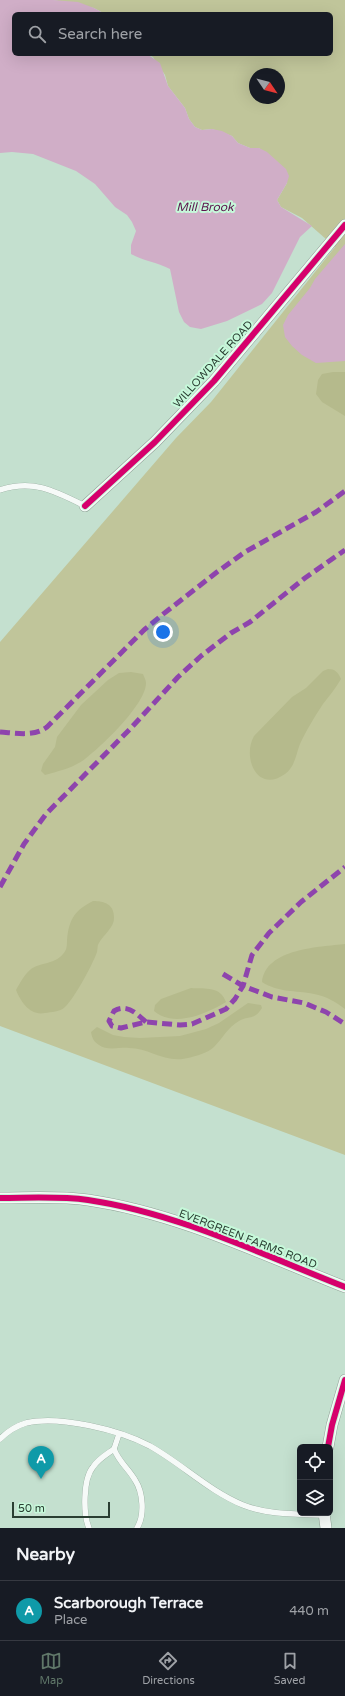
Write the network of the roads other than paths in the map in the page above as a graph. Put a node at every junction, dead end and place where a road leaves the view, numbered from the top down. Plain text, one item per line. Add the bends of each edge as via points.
1 (345, 225) edge
2 (0, 490) edge
3 (85, 506) joint
4 (0, 1198) edge
5 (345, 1287) edge
6 (345, 1380) edge
7 (118, 1434) junction
8 (0, 1439) edge
9 (329, 1444) edge
10 (114, 1449) junction
11 (297, 1513) edge
12 (324, 1516) edge
13 (89, 1528) edge
14 (137, 1528) edge
15 (326, 1528) edge

1 - 3 street, WILLOWDALE ROAD via 214,381 155,442
2 - 3 lane via 22,485 38,486
4 - 5 street, EVERGREEN FARMS ROAD via 86,1200 126,1207 196,1228
6 - 9 street
7 - 8 lane via 69,1423 45,1421 19,1426
7 - 10 lane
7 - 11 lane via 150,1446 218,1492 244,1505 279,1513
10 - 13 lane via 96,1463 89,1474 85,1511
10 - 14 lane via 120,1462 138,1486 141,1518
12 - 15 street

